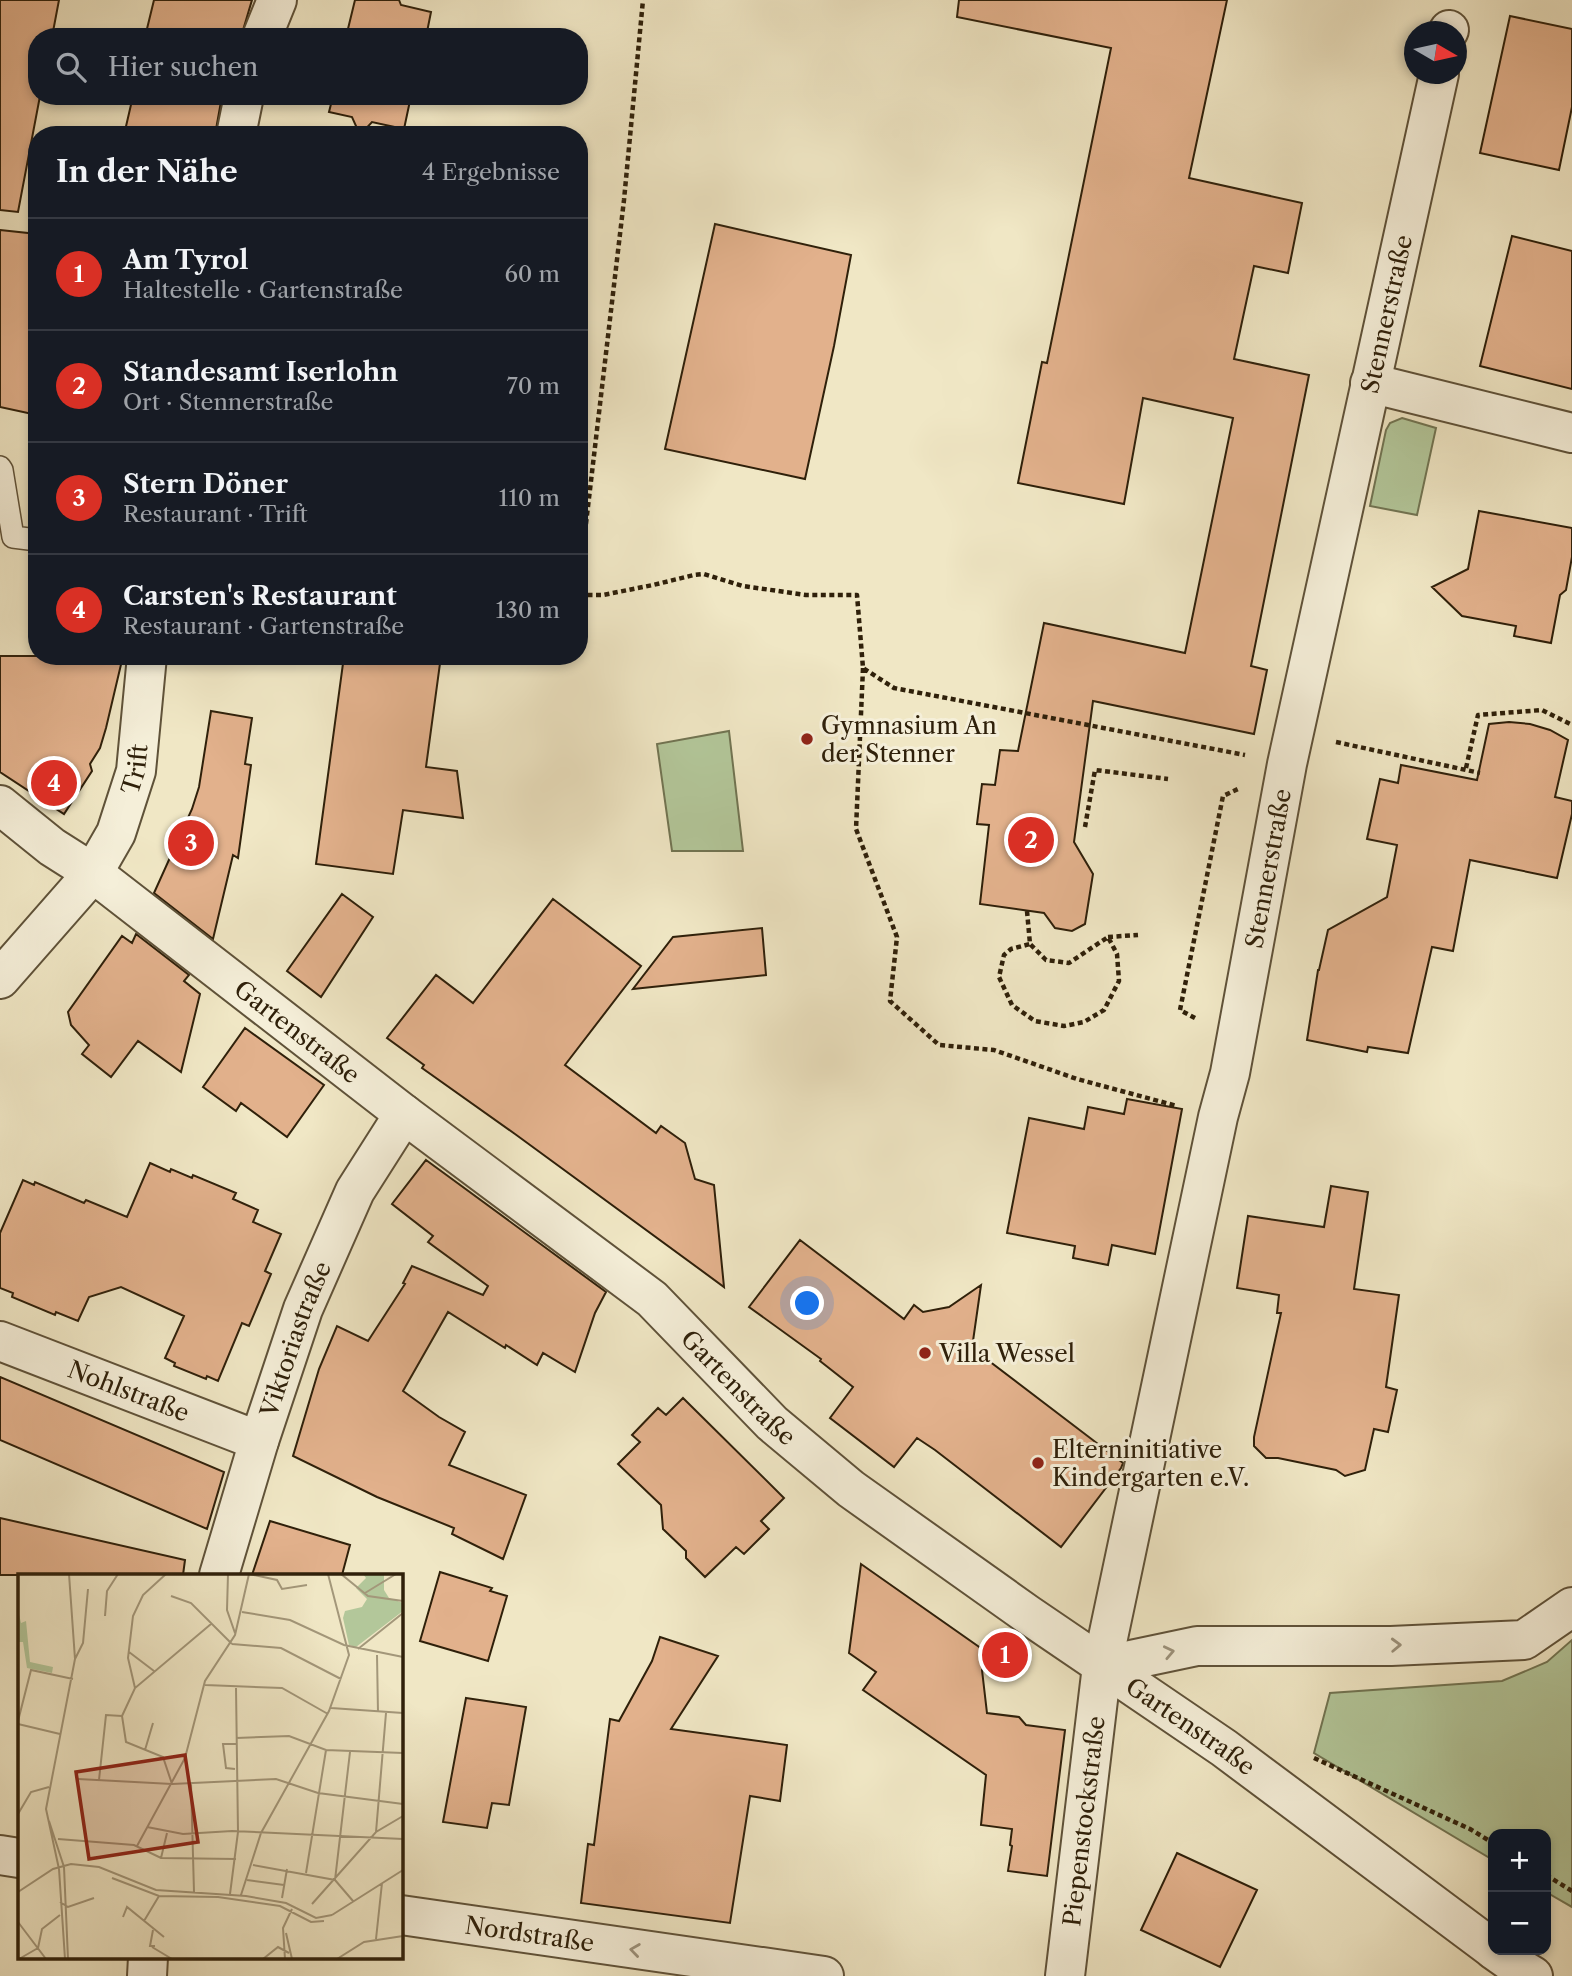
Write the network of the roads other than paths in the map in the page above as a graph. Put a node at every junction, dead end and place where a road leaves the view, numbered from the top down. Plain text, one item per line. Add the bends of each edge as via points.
1 (276, 0) edge
2 (265, 28) edge
3 (1437, 84) edge
4 (242, 105) edge
5 (238, 126) edge
6 (1370, 383) junction
7 (1572, 433) edge
8 (0, 467) edge
9 (28, 539) edge
10 (146, 665) edge
11 (0, 805) edge
12 (93, 873) junction
13 (0, 979) edge
14 (404, 1114) junction
15 (0, 1341) edge
16 (259, 1441) junction
17 (219, 1574) edge
18 (1572, 1607) edge
19 (1102, 1666) junction
20 (0, 1855) edge
21 (18, 1858) edge
22 (402, 1915) edge
23 (1488, 1946) edge
24 (1501, 1955) edge
25 (148, 1958) edge
26 (147, 1976) edge
27 (824, 1976) edge
28 (1065, 1976) edge
29 (1533, 1976) edge

1 - 2 street
3 - 6 street, Stennerstraße
4 - 5 street
6 - 7 street
6 - 19 street, Stennerstraße via 1291,749 1227,1086
8 - 9 lane via 13,537
10 - 12 street, Trift via 136,771 116,832
11 - 12 street, Gartenstraße
12 - 13 street, Trift
12 - 14 street, Gartenstraße
14 - 16 street, Viktoriastraße via 355,1191 303,1309
14 - 19 street, Gartenstraße via 652,1299 772,1423 851,1489
15 - 16 street, Nohlstraße
16 - 17 street, Viktoriastraße
19 -> 18 street via 1197,1646 1391,1646 1524,1640
19 - 23 street, Gartenstraße via 1224,1748
19 - 28 street, Piepenstockstraße
20 - 21 street
27 -> 22 street, Nordstraße
24 - 29 street, Gartenstraße
25 - 26 street

